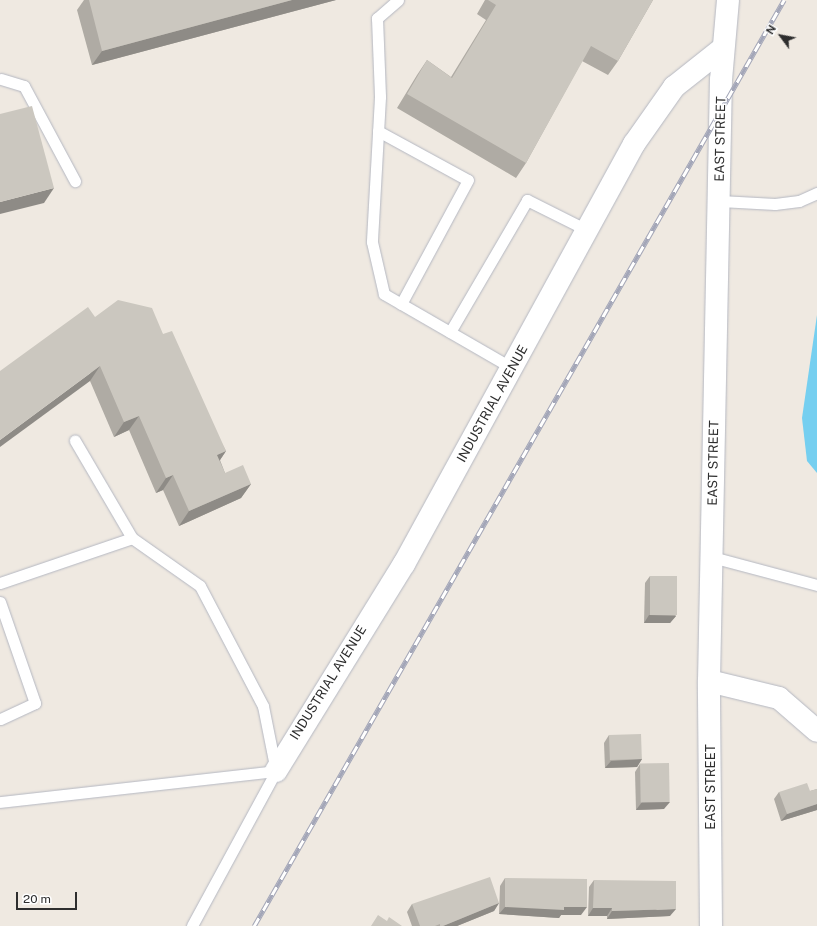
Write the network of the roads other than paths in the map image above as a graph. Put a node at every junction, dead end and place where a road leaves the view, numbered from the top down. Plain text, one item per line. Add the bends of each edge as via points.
1 (397, 0) edge
2 (727, 0) edge
3 (722, 49) junction
4 (0, 78) edge
5 (378, 131) junction
6 (75, 181) dead end
7 (817, 193) edge
8 (720, 200) junction
9 (588, 231) junction
10 (401, 304) junction
11 (450, 332) junction
12 (512, 368) junction
13 (76, 441) dead end
14 (132, 538) junction
15 (712, 557) junction
16 (0, 583) edge
17 (817, 584) edge
18 (0, 602) edge
19 (709, 681) junction
20 (0, 719) edge
21 (817, 731) edge
22 (276, 771) junction
23 (0, 802) edge
24 (192, 926) edge
25 (711, 926) edge

1 - 5 lane via 377,18
2 - 3 street, EAST STREET
3 - 8 street, EAST STREET
3 - 9 street, INDUSTRIAL AVENUE via 685,77 666,98 634,144
4 - 6 lane via 24,86
5 - 10 lane via 372,242 384,294
5 - 10 lane via 468,180
7 - 8 lane via 799,201 775,204
8 - 15 street, EAST STREET
9 - 11 lane via 527,200
9 - 12 street, INDUSTRIAL AVENUE
10 - 11 lane
11 - 12 lane
12 - 22 street, INDUSTRIAL AVENUE via 404,564 299,728
13 - 14 lane
14 - 16 lane
14 - 22 lane via 200,586 262,706
15 - 17 lane
15 - 19 street, EAST STREET
18 - 20 lane via 35,703
19 - 21 street via 779,698
19 - 25 street, EAST STREET
22 - 23 lane
22 - 24 lane

